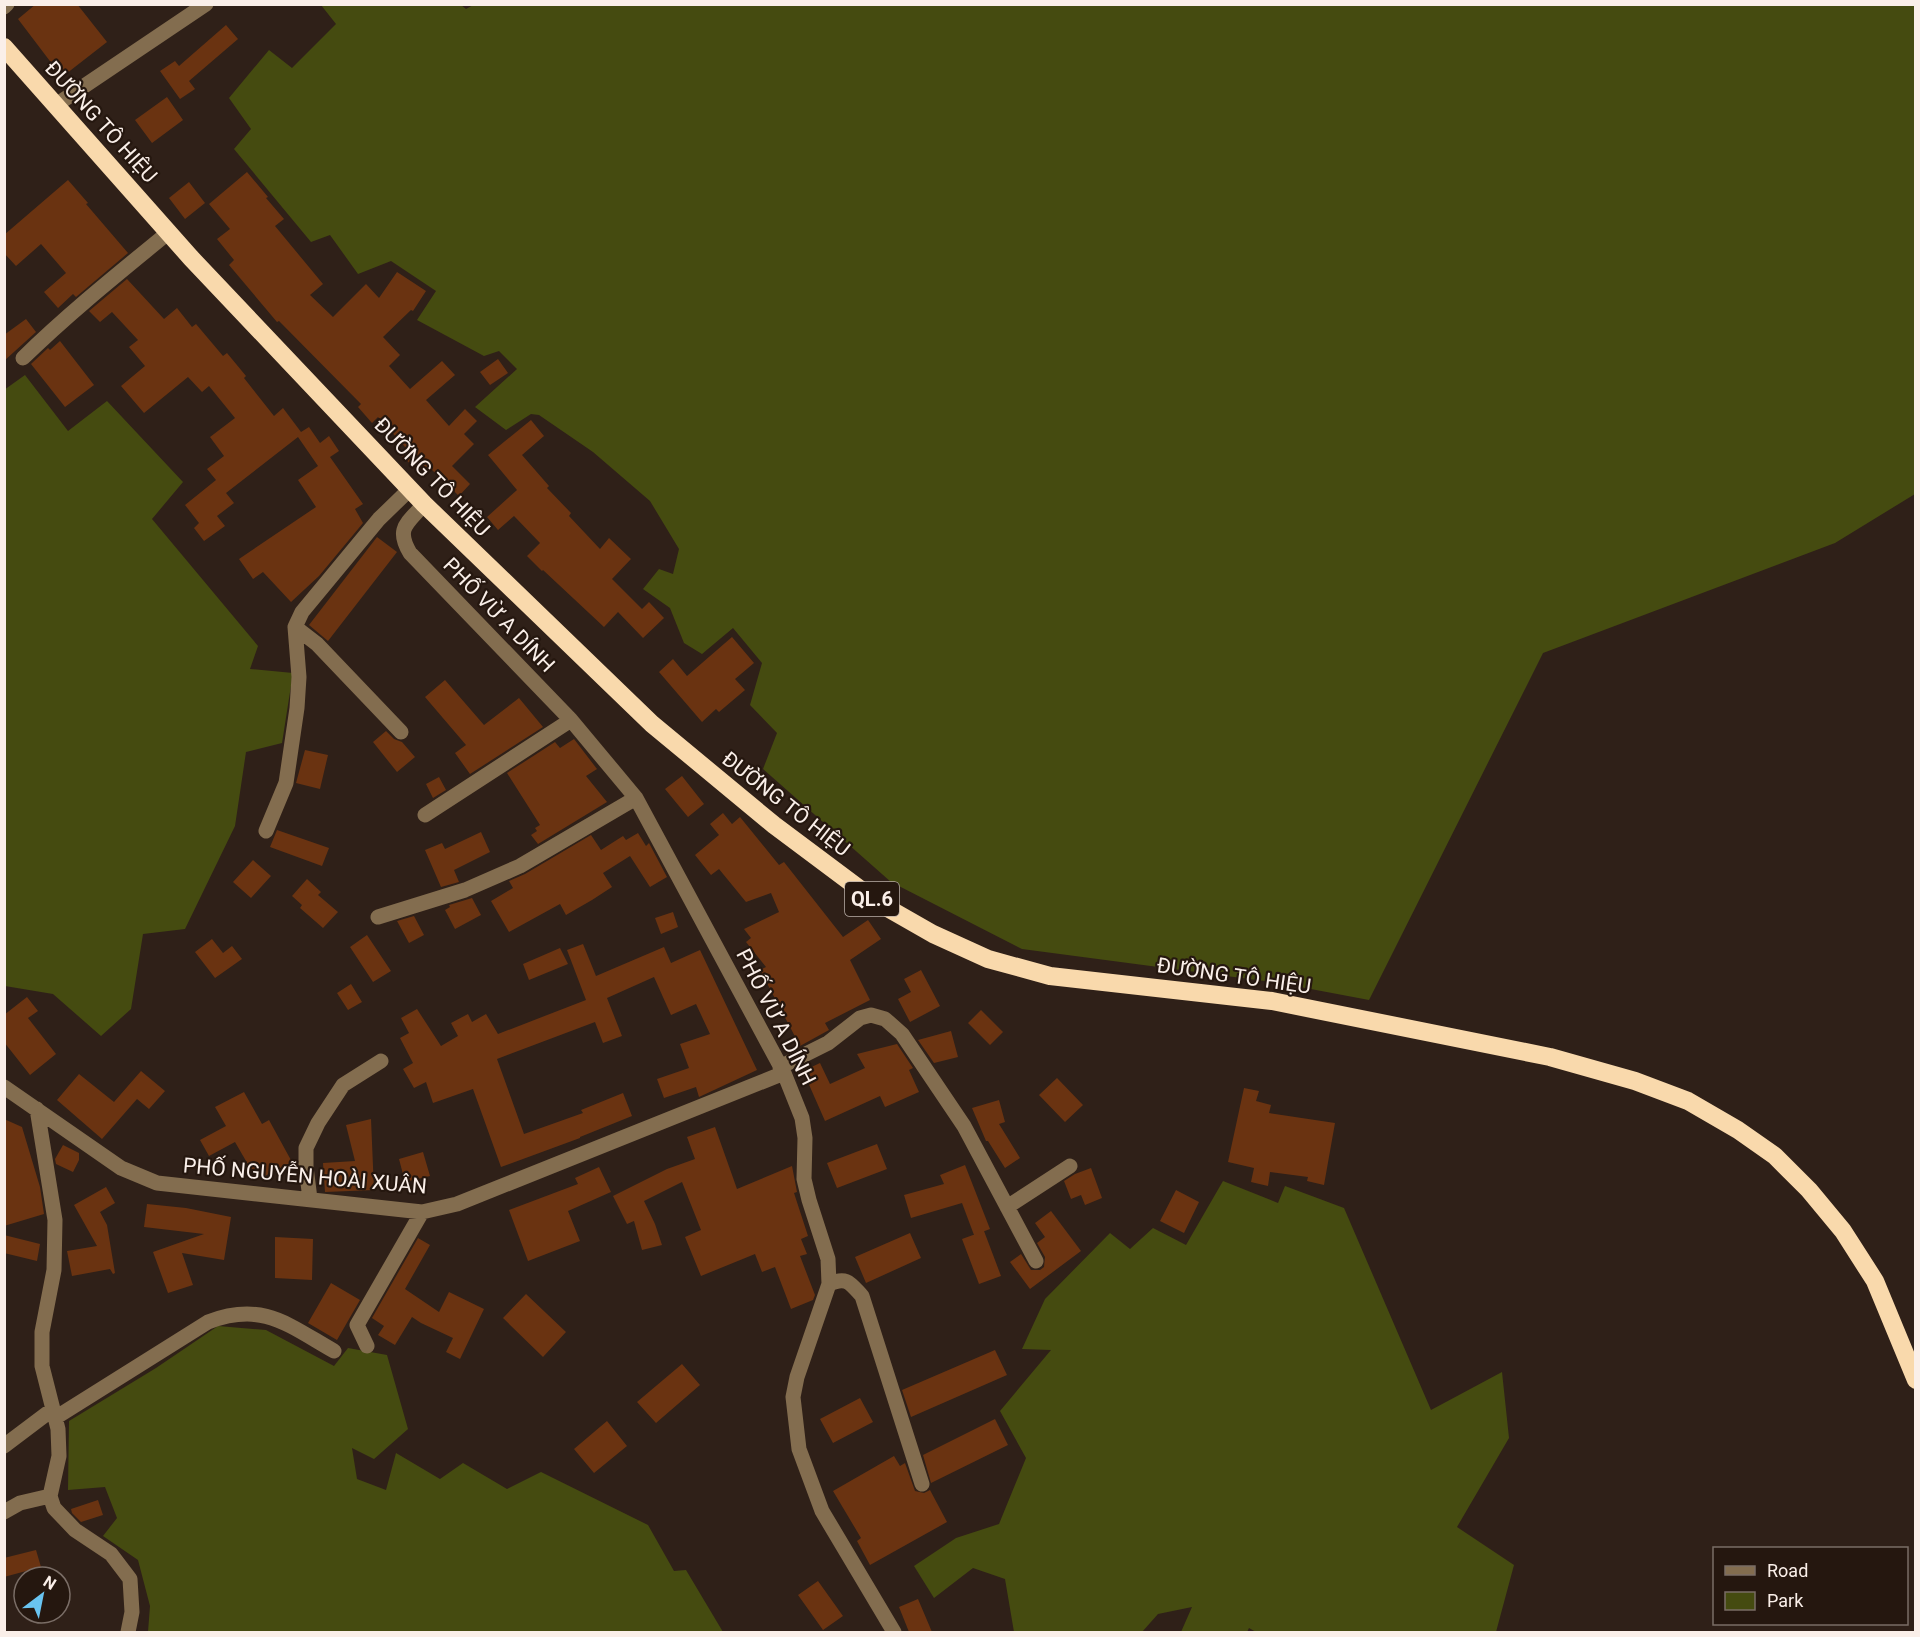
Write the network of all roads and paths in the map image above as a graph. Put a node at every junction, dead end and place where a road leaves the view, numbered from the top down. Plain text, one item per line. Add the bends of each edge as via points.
1 (206, 4) edge
2 (4, 47) edge
3 (56, 105) junction
4 (169, 232) junction
5 (23, 358) dead end
6 (410, 489) junction
7 (424, 504) junction
8 (295, 627) junction
9 (572, 720) junction
10 (400, 732) dead end
11 (636, 798) junction
12 (425, 815) dead end
13 (266, 831) dead end
14 (378, 917) dead end
15 (381, 1061) dead end
16 (782, 1070) junction
17 (4, 1087) edge
18 (37, 1109) junction
19 (1070, 1166) dead end
20 (310, 1199) junction
21 (1007, 1207) junction
22 (422, 1212) junction
23 (1036, 1261) dead end
24 (829, 1284) junction
25 (367, 1346) dead end
26 (334, 1351) dead end
27 (1916, 1380) edge
28 (54, 1413) junction
29 (4, 1446) edge
30 (922, 1484) dead end
31 (50, 1496) junction
32 (4, 1512) edge
33 (128, 1632) edge
34 (894, 1632) edge

1 - 3 street
2 - 3 highway, ĐƯỜNG TÔ HIỆU / QL.6
3 - 4 highway, ĐƯỜNG TÔ HIỆU / QL.6
4 - 5 street via 52,329
4 - 6 highway, ĐƯỜNG TÔ HIỆU / QL.6
6 - 7 highway, ĐƯỜNG TÔ HIỆU / QL.6
6 - 8 street via 348,556 302,612
7 - 9 street, PHỐ VỪ A DÍNH via 403,529 402,540 410,553
7 - 27 highway, ĐƯỜNG TÔ HIỆU / QL.6 via 652,724 701,766 837,874 933,934 988,959 1050,976 1272,1001 1550,1057 1688,1101 1738,1130 1775,1156 1843,1231 1875,1281
8 - 10 street via 317,644
8 - 13 street via 297,708 286,783
9 - 11 street, PHỐ VỪ A DÍNH
9 - 12 street
11 - 14 street via 520,866 465,890
11 - 16 street, PHỐ VỪ A DÍNH
15 - 20 street via 343,1085 318,1123 306,1149
16 - 21 street, PHỐ NGUYỄN HOÀI XUÂN via 828,1043 860,1018 871,1015 885,1019 902,1034 964,1126
16 - 22 street, PHỐ NGUYỄN HOÀI XUÂN via 457,1204
16 - 24 street, PHỐ VỪ A DÍNH via 802,1118 804,1179 828,1259
17 - 18 street, PHỐ NGUYỄN HOÀI XUÂN
18 - 20 street, PHỐ NGUYỄN HOÀI XUÂN via 121,1168 157,1183
18 - 28 street via 55,1220 54,1270 42,1332 42,1366
19 - 21 street
20 - 22 street, PHỐ NGUYỄN HOÀI XUÂN
21 - 23 street, PHỐ NGUYỄN HOÀI XUÂN
22 - 25 street via 357,1324
24 - 30 street via 850,1282 861,1296
24 - 34 street, PHỐ VỪ A DÍNH via 793,1397 799,1449 822,1511
26 - 28 street via 277,1319 251,1313 225,1316 208,1322
28 - 29 street
28 - 31 street via 59,1456
31 - 32 street via 20,1503
31 - 33 street via 54,1508 75,1530 111,1554 129,1579 132,1612

